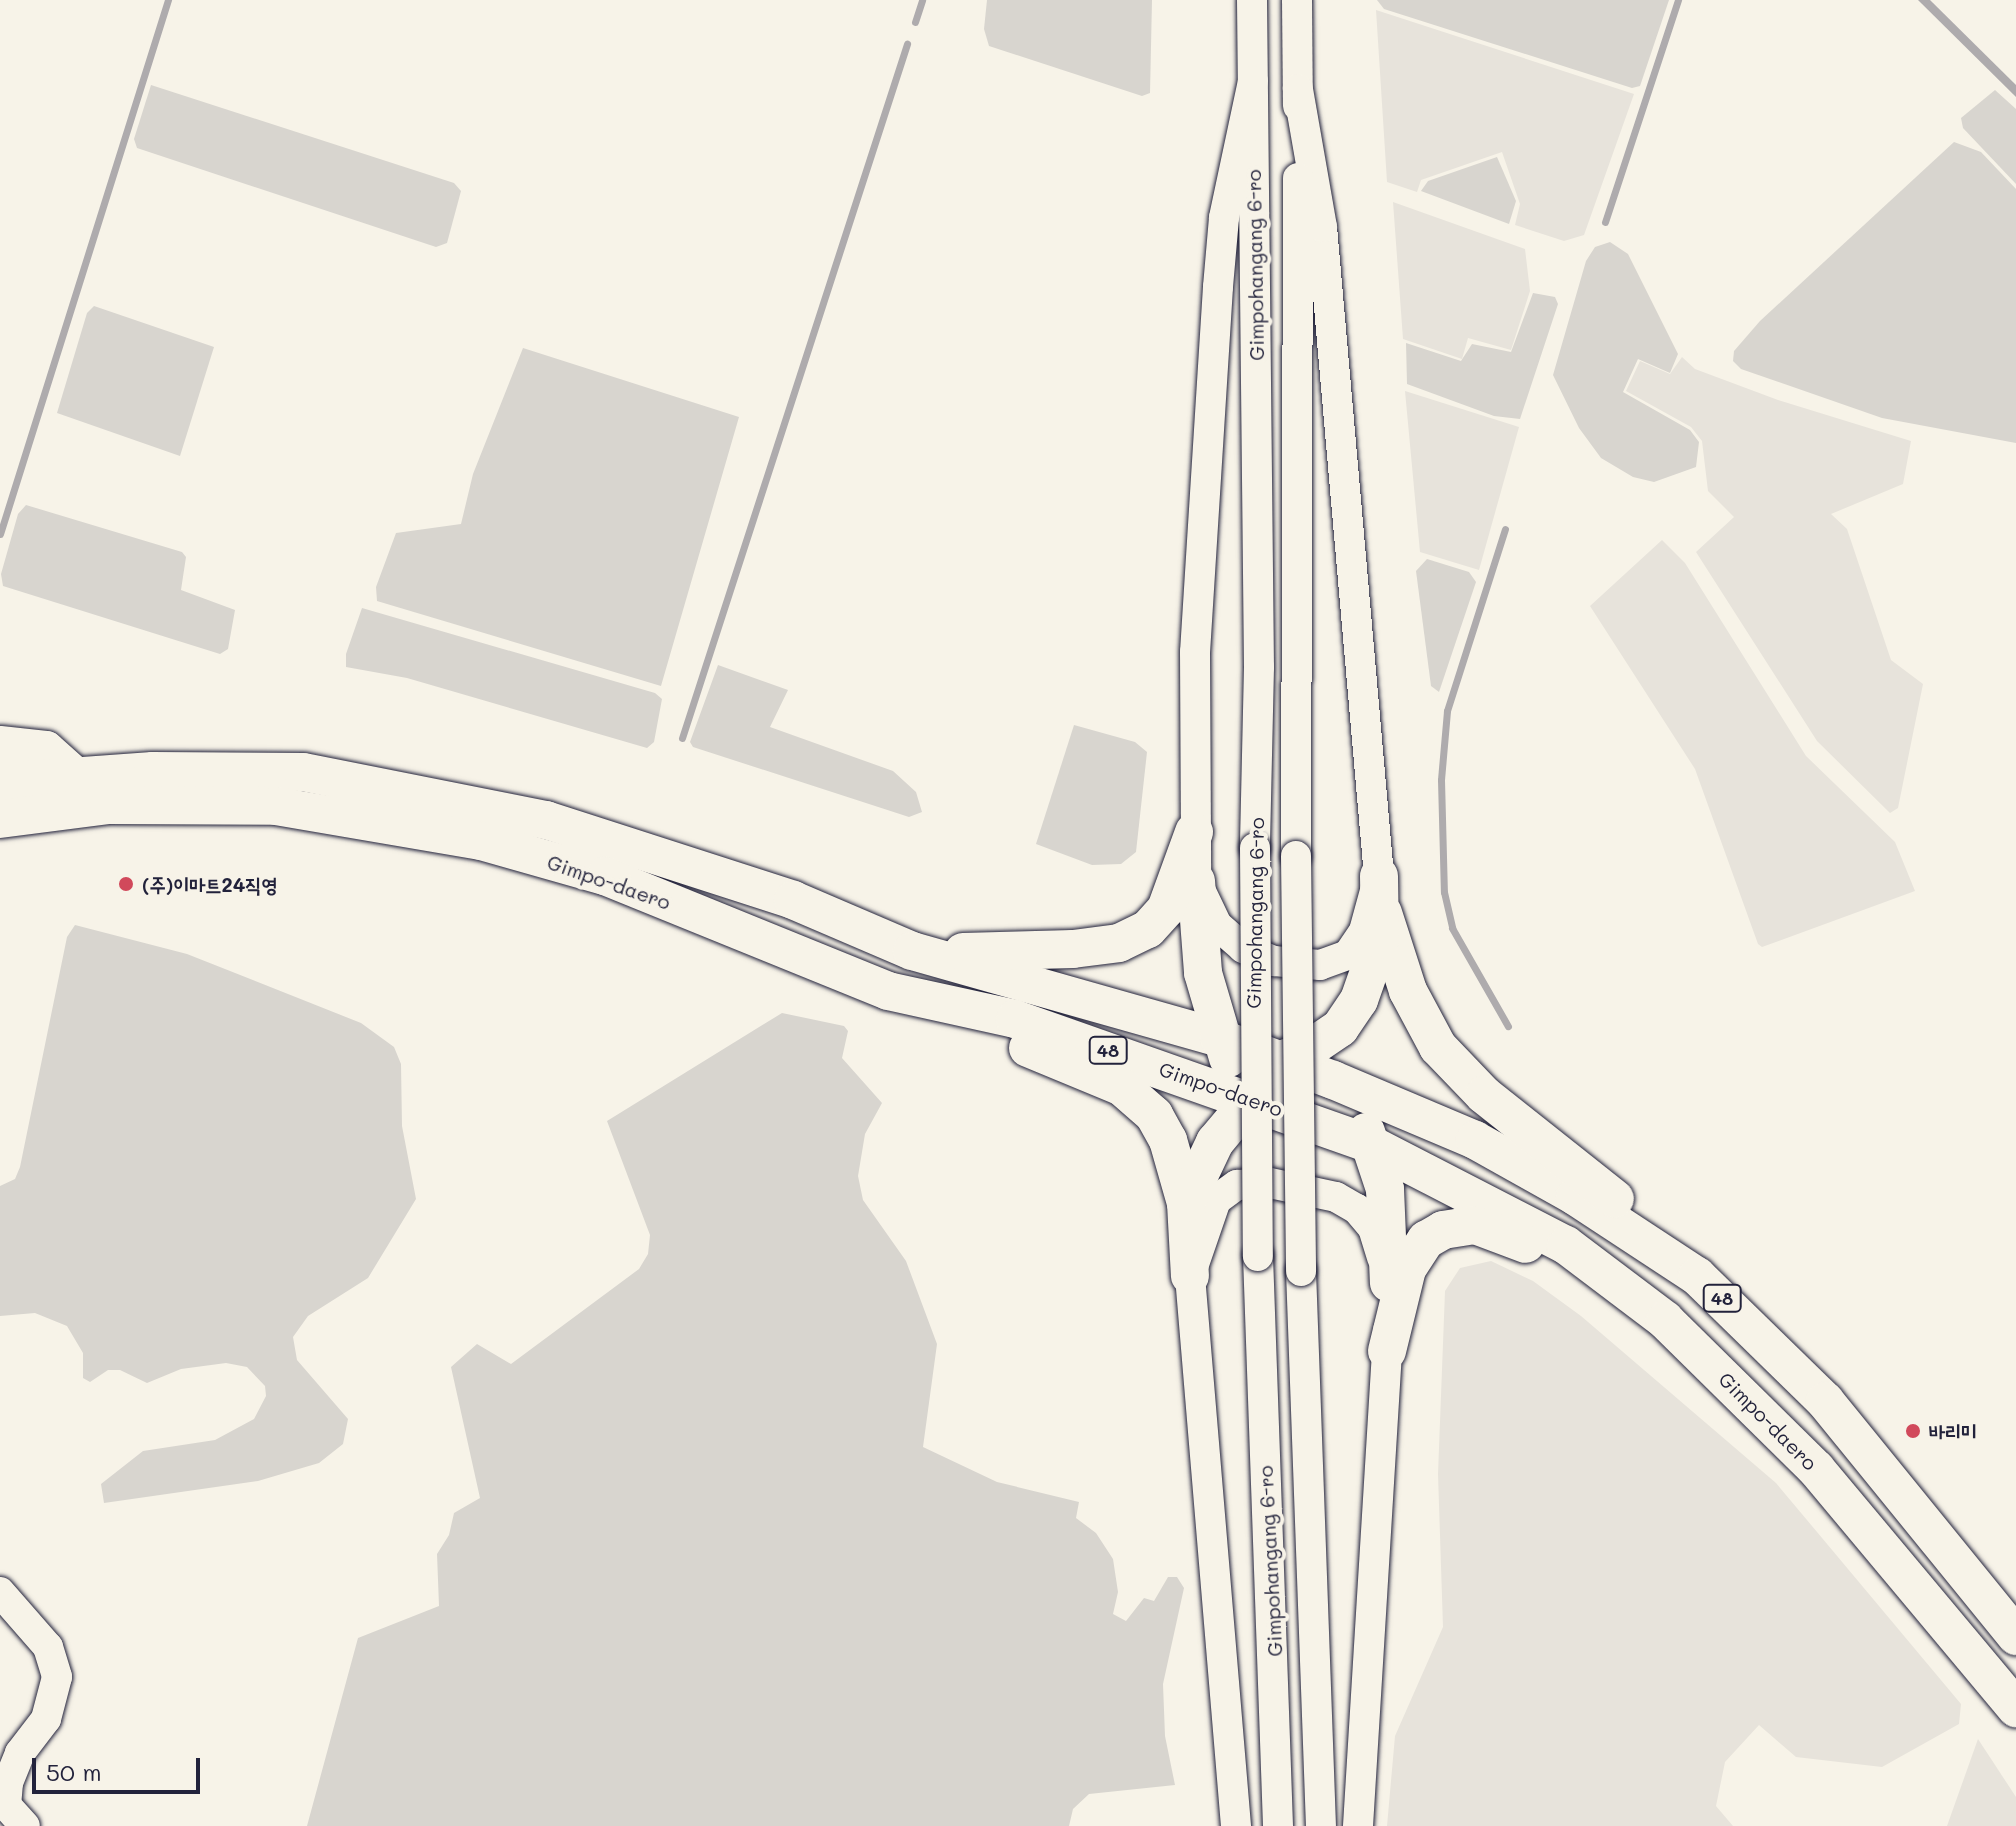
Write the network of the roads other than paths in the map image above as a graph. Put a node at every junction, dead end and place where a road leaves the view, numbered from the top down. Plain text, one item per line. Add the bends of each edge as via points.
1 (1252, 0) edge
2 (1297, 0) edge
3 (1253, 81) junction
4 (1298, 89) junction
5 (0, 745) edge
6 (74, 775) junction
7 (0, 782) edge
8 (0, 819) edge
9 (1194, 832) junction
10 (1379, 876) junction
11 (1196, 881) junction
12 (1383, 913) junction
13 (912, 951) junction
14 (888, 991) junction
15 (1219, 1038) junction
16 (1280, 1060) junction
17 (1333, 1080) junction
18 (1246, 1086) junction
19 (1370, 1144) junction
20 (1186, 1203) junction
21 (1664, 1251) junction
22 (1190, 1276) junction
23 (1389, 1283) junction
24 (1622, 1288) junction
25 (1387, 1351) junction
26 (0, 1592) edge
27 (2016, 1636) edge
28 (2016, 1708) edge
29 (25, 1826) edge
30 (1236, 1826) edge
31 (1278, 1826) edge
32 (1321, 1826) edge
33 (1358, 1826) edge

1 - 3 street, Gimpohangang 6-ro
2 - 4 street, Gimpohangang 6-ro
3 - 9 street via 1224,218 1218,287 1195,652
3 - 31 street, Gimpohangang 6-ro, bridge via 1258,1256
4 - 10 street via 1322,227
4 - 32 street, Gimpohangang 6-ro, bridge via 1301,1271
5 - 6 main road via 46,750
6 - 7 main road, Gimpo-daero / 48
6 - 13 main road, Gimpo-daero / 48 via 303,772 546,820 793,900
8 - 14 main road, Gimpo-daero / 48 via 109,805 188,804 276,806 364,818 481,841 605,876
9 - 11 street
9 - 13 main road via 1166,909 1148,929 1119,943 1031,952
10 - 11 street via 1364,931 1348,955 1320,965 1274,961 1243,948 1217,925
10 - 12 main road
11 - 15 main road via 1203,973
12 - 16 main road via 1380,940 1359,1000 1340,1028 1306,1051
12 - 21 main road via 1408,991 1438,1047 1484,1095 1614,1198
13 - 15 main road, Gimpo-daero / 48
14 - 18 main road, Gimpo-daero / 48 via 1015,1019 1196,1080
14 - 20 main road via 1134,1095 1168,1140
15 - 16 main road, Gimpo-daero / 48
15 - 18 main road
16 - 17 main road, Gimpo-daero / 48
16 - 18 main road
17 - 18 main road via 1278,1088
17 - 19 main road via 1361,1120
17 - 21 main road, Gimpo-daero / 48 via 1475,1140
18 - 19 main road, Gimpo-daero / 48
18 - 20 main road
19 - 23 main road via 1385,1189
19 - 24 main road, Gimpo-daero / 48 via 1566,1245
20 - 22 main road
21 - 27 main road, Gimpo-daero / 48 via 1742,1315 1825,1401
22 - 23 street via 1216,1200 1237,1185 1270,1183 1336,1197 1357,1209 1373,1228
22 - 30 street
23 - 25 street
24 - 25 main road via 1493,1230 1475,1225 1443,1230 1415,1252
24 - 28 main road, Gimpo-daero / 48 via 1734,1385 1816,1469
25 - 33 street
26 - 29 street via 48,1647 57,1677 46,1719 20,1753 8,1783 6,1805

